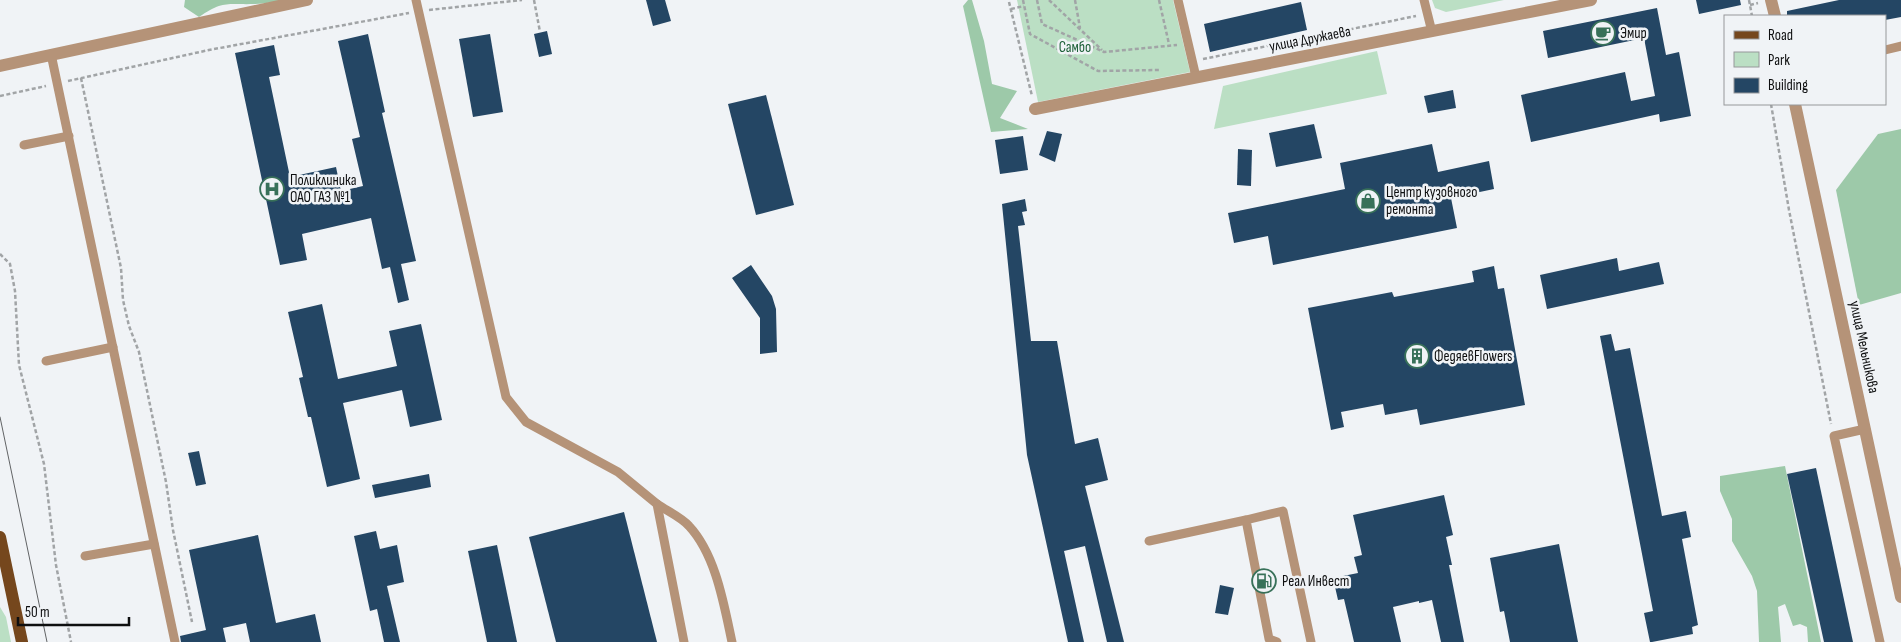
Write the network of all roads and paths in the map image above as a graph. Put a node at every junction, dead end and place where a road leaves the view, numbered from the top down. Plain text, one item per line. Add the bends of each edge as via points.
1 (307, 0) edge
2 (416, 0) edge
3 (522, 0) edge
4 (534, 0) edge
5 (1023, 0) edge
6 (1038, 0) edge
7 (1048, 0) edge
8 (1075, 0) edge
9 (1159, 0) edge
10 (1178, 0) edge
11 (1424, 0) edge
12 (1590, 0) edge
13 (1749, 0) edge
14 (1771, 0) edge
15 (1009, 2) dead end
16 (1024, 6) junction
17 (1011, 9) junction
18 (420, 11) junction
19 (1427, 14) junction
20 (1752, 15) edge
21 (1775, 15) edge
22 (1080, 29) junction
23 (540, 32) dead end
24 (1432, 32) junction
25 (1169, 44) junction
26 (1189, 45) junction
27 (1901, 46) edge
28 (1886, 50) edge
29 (1104, 52) junction
30 (51, 54) junction
31 (1193, 62) junction
32 (0, 66) edge
33 (1166, 70) dead end
34 (1196, 77) junction
35 (81, 78) junction
36 (58, 83) junction
37 (0, 96) edge
38 (1771, 105) edge
39 (1795, 105) edge
40 (1035, 110) joint
41 (69, 136) junction
42 (24, 145) dead end
43 (0, 254) edge
44 (113, 347) junction
45 (46, 361) dead end
46 (1865, 429) junction
47 (1834, 436) junction
48 (657, 504) junction
49 (1246, 520) junction
50 (0, 537) edge
51 (1149, 541) dead end
52 (154, 544) junction
53 (85, 556) dead end
54 (1901, 597) edge
55 (192, 622) dead end
56 (22, 642) edge
57 (72, 642) edge
58 (175, 642) edge
59 (684, 642) edge
60 (732, 642) edge
61 (1278, 642) edge
62 (1311, 642) edge
63 (1880, 642) edge

1 - 30 street
2 - 18 lane
3 - 18 path
4 - 23 path
5 - 16 path
6 - 29 path via 1042,24
7 - 22 path
8 - 22 path
9 - 25 path
10 - 26 lane
11 - 19 lane
12 - 24 street, улица Дружаева
13 - 20 path
14 - 21 street
15 - 17 path
16 - 17 path
16 - 33 path via 1030,34 1098,71
17 - 40 path
18 - 35 path via 209,50
18 - 48 lane via 506,396 526,422 618,472
19 - 24 lane
19 - 31 path
22 - 29 path
24 - 34 street, улица Дружаева
25 - 26 path
25 - 29 path
26 - 31 lane
27 - 28 lane
30 - 32 street
30 - 36 lane
31 - 34 lane
34 - 40 street, улица Дружаева
35 - 36 path
35 - 55 path via 121,268 123,300 141,361
36 - 37 path
36 - 41 lane
38 - 47 path
39 - 46 street, улица Мельникова
41 - 42 lane
41 - 44 lane
43 - 57 path via 10,264 15,291 19,364 44,464 56,565
44 - 45 lane
44 - 52 lane
46 - 47 lane
46 - 54 street, улица Мельникова
47 - 63 lane
48 - 59 lane
48 - 60 lane via 688,525 702,545 719,585
49 - 51 lane
49 - 61 lane via 1269,639
49 - 62 lane via 1282,511
50 - 56 main road
52 - 53 lane
52 - 58 lane

